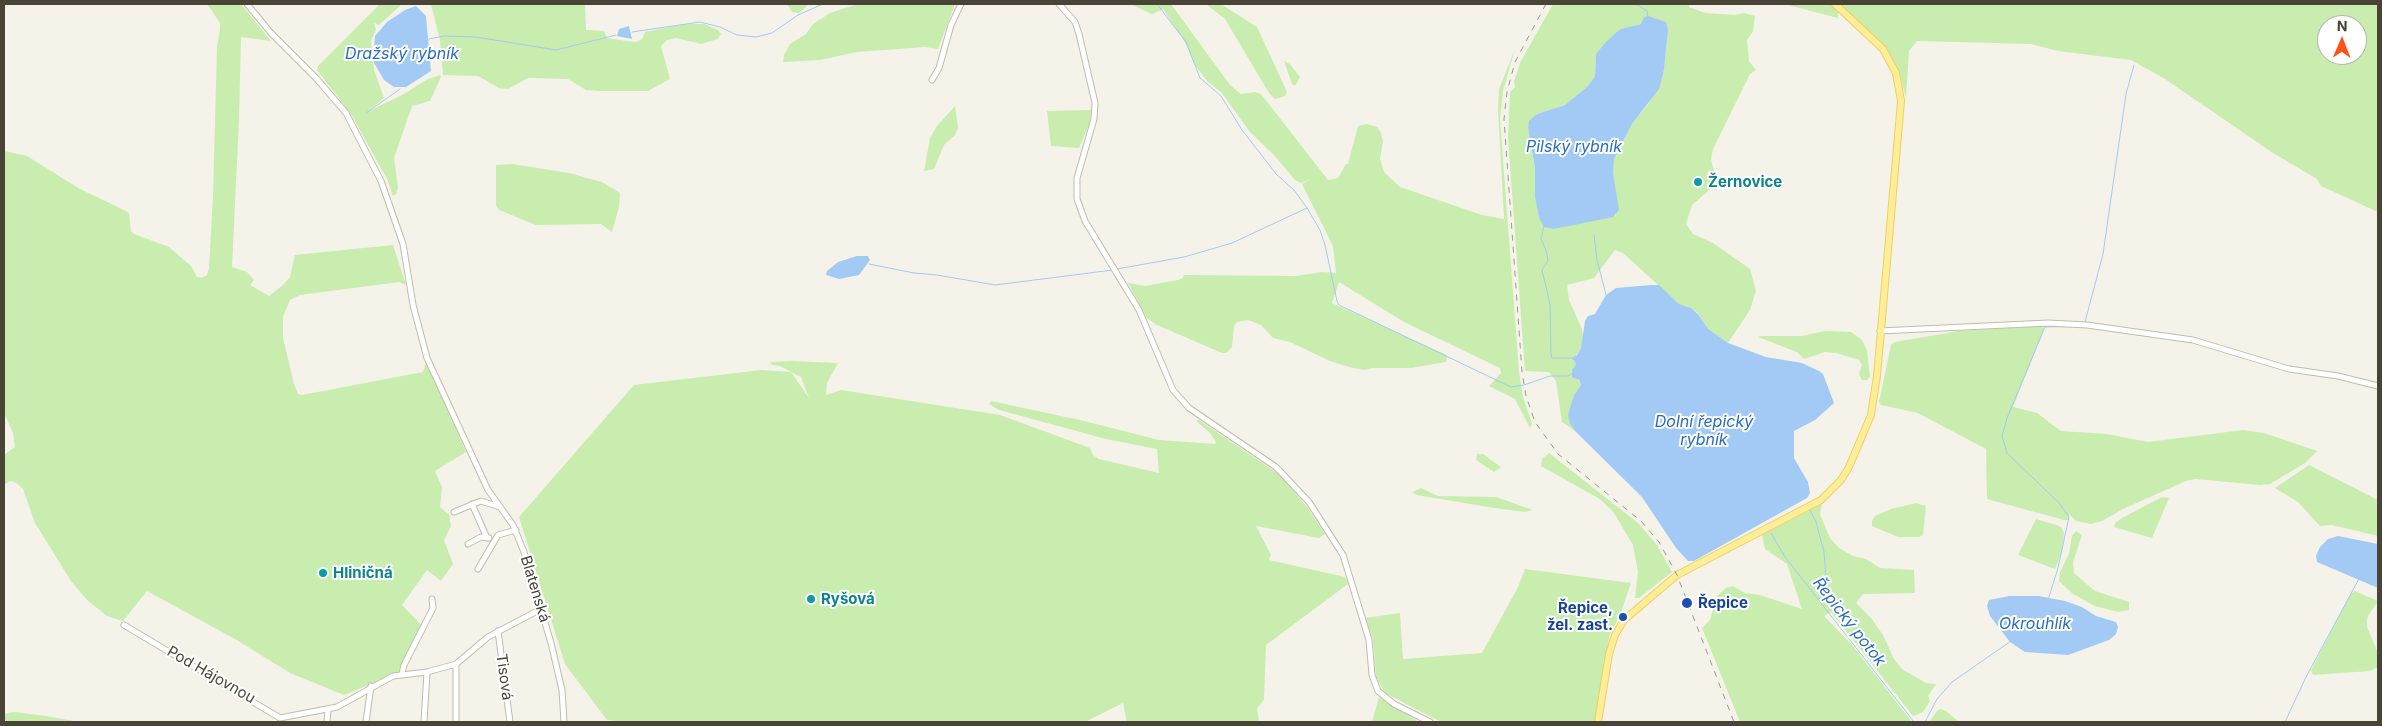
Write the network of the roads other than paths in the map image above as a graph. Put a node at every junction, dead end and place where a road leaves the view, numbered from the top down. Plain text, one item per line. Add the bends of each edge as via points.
1 (247, 4) edge
2 (962, 4) edge
3 (1059, 4) edge
4 (1835, 4) edge
5 (932, 80) dead end
6 (1880, 331) junction
7 (2378, 386) edge
8 (472, 504) junction
9 (500, 508) junction
10 (454, 512) dead end
11 (516, 530) junction
12 (487, 538) junction
13 (493, 541) junction
14 (468, 544) dead end
15 (478, 569) dead end
16 (432, 598) dead end
17 (541, 608) junction
18 (124, 625) dead end
19 (498, 631) junction
20 (456, 664) junction
21 (427, 672) junction
22 (402, 674) junction
23 (371, 686) junction
24 (328, 710) junction
25 (278, 720) edge
26 (327, 722) edge
27 (366, 722) edge
28 (424, 722) edge
29 (456, 722) edge
30 (510, 722) edge
31 (564, 722) edge
32 (1430, 722) edge
33 (1598, 722) edge

1 - 9 street, Blatenská via 346,113 381,181 403,244 413,305 427,358 476,466
2 - 5 street via 951,25 939,68
3 - 32 street via 1075,22 1095,102 1094,119 1077,178 1077,198 1085,221 1139,310 1173,390 1189,408 1276,467 1309,502 1343,555 1369,640 1374,684 1394,704
4 - 6 main road via 1883,50 1893,65 1899,85 1901,101
6 - 7 street via 2048,323 2087,325 2193,340 2289,369
6 - 33 main road via 1871,415 1841,480 1803,511 1670,580 1624,620 1612,643
8 - 9 street via 481,501
8 - 10 street
8 - 12 street
9 - 11 street, Blatenská
11 - 13 street via 501,533
11 - 17 street, Blatenská
12 - 13 street
12 - 14 street via 481,537
13 - 15 street
16 - 22 street via 433,608
17 - 19 street, Pod Hájovnou
17 - 31 street, Blatenská via 562,690
18 - 25 street, Pod Hájovnou
19 - 20 street, Pod Hájovnou
19 - 30 street, Tisová
20 - 21 street, Pod Hájovnou
20 - 29 street
21 - 22 street, Pod Hájovnou
21 - 28 street
22 - 23 street, Pod Hájovnou
23 - 24 street, Pod Hájovnou
23 - 27 street
24 - 25 street, Pod Hájovnou
24 - 26 street

